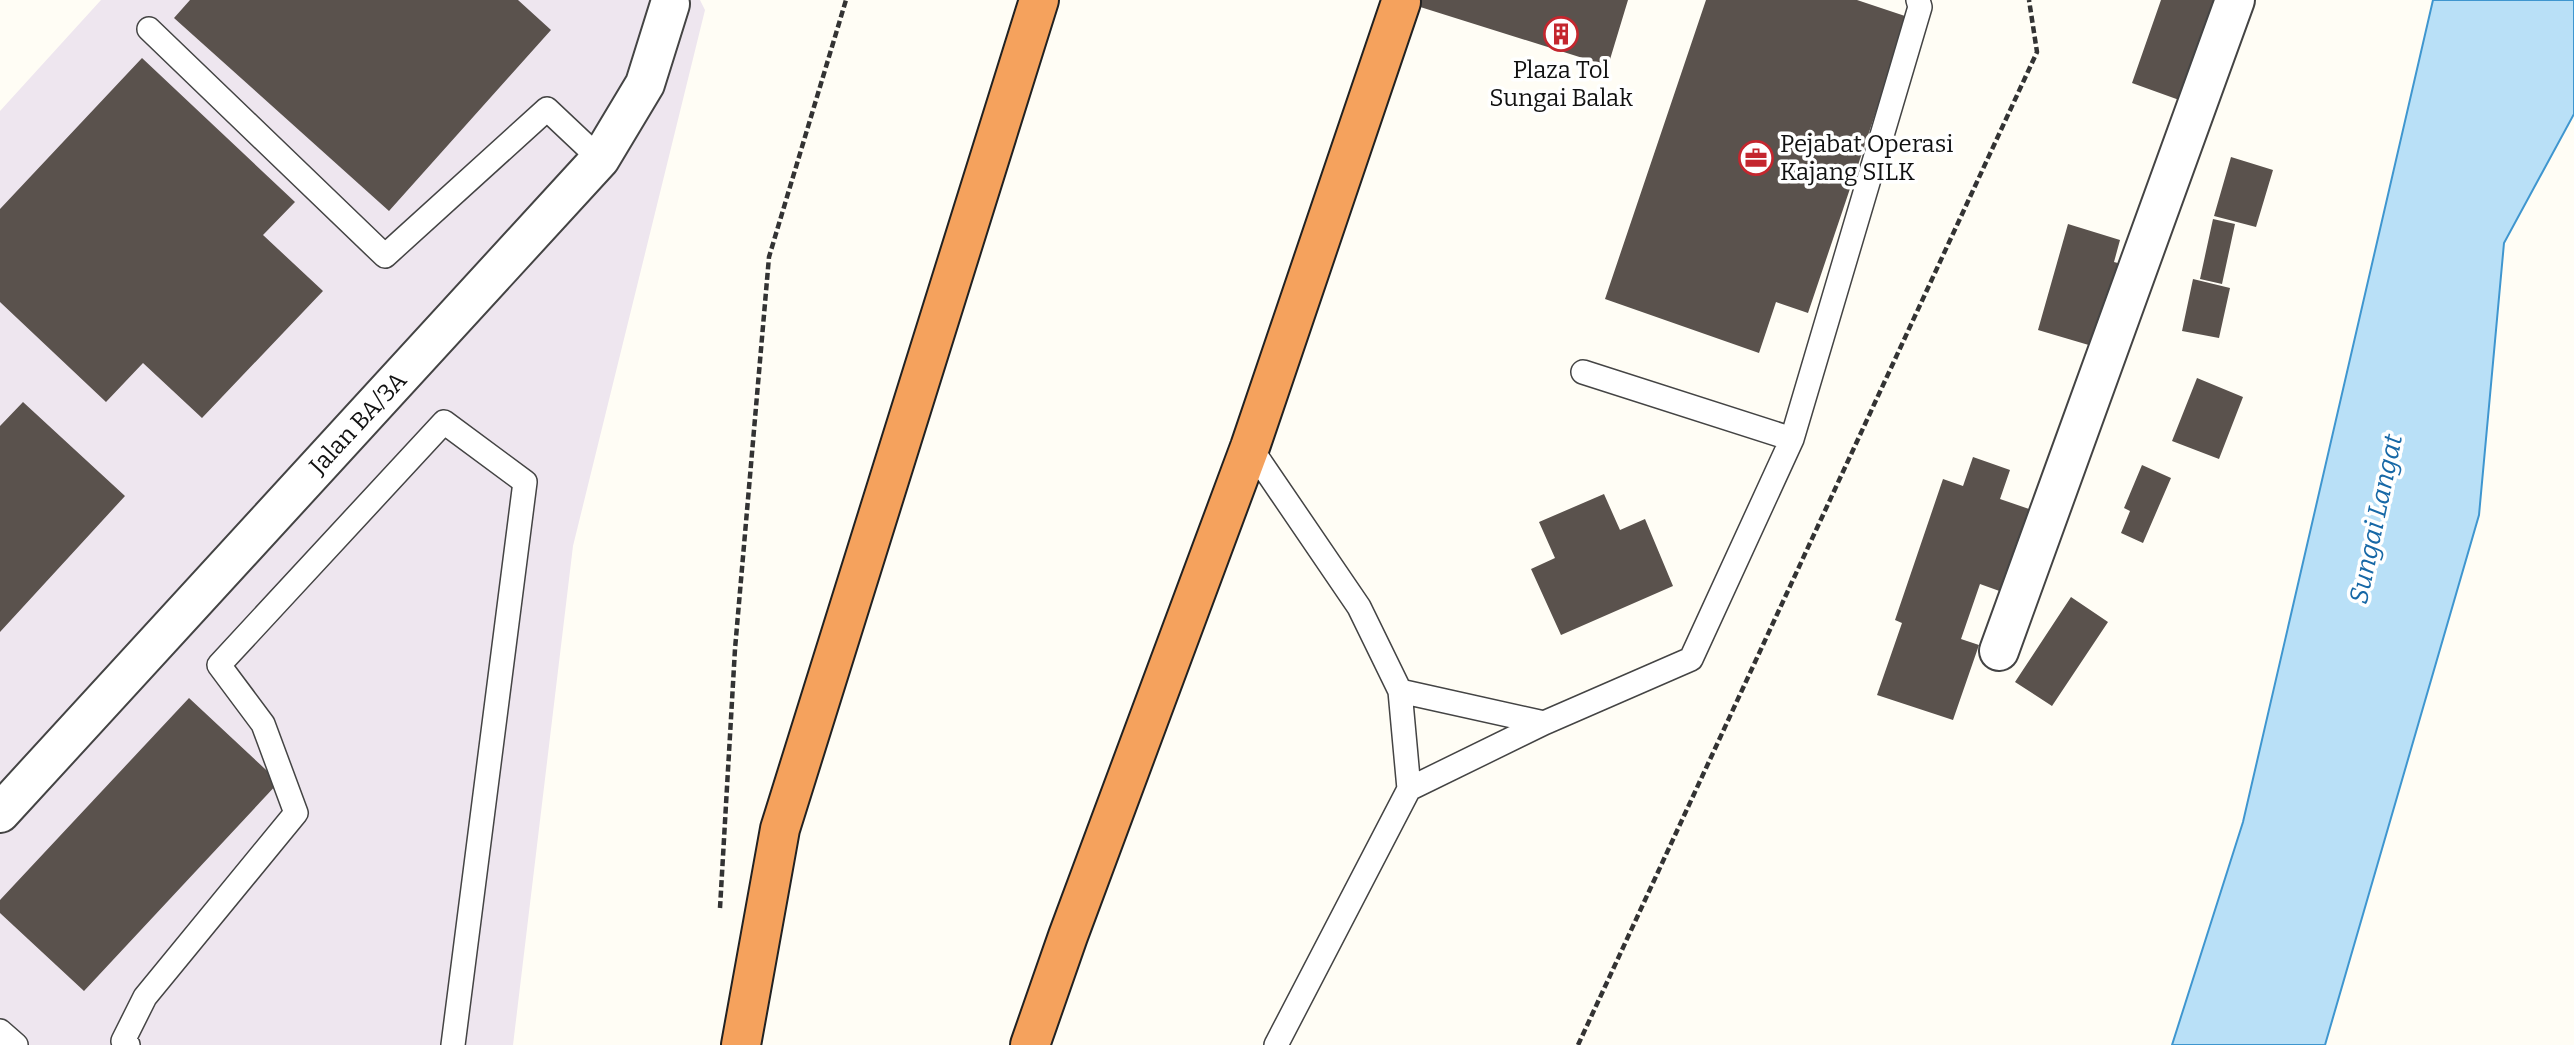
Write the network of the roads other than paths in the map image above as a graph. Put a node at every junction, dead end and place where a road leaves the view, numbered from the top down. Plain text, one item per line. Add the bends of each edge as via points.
1 (1039, 0) edge
2 (1918, 0) edge
3 (2235, 0) edge
4 (669, 2) edge
5 (1401, 2) edge
6 (149, 29) dead end
7 (600, 159) junction
8 (1583, 372) dead end
9 (1792, 439) junction
10 (1250, 447) junction
11 (1999, 651) dead end
12 (1401, 691) junction
13 (1545, 723) junction
14 (1409, 789) junction
15 (0, 813) edge
16 (0, 1031) edge
17 (16, 1045) edge
18 (128, 1045) edge
19 (453, 1045) edge
20 (741, 1045) edge
21 (1030, 1045) edge
22 (1276, 1045) edge

1 - 20 highway via 780,830
2 - 9 lane via 1920,7
3 - 11 street
4 - 7 street, Jalan BA/3A via 645,84
5 - 10 highway
6 - 7 lane via 385,256 547,109
7 - 15 street, Jalan BA/3A
8 - 9 lane
9 - 13 lane via 1691,659
10 - 12 lane via 1359,607
10 - 21 highway
12 - 13 lane
12 - 14 lane
13 - 14 lane
14 - 22 lane
16 - 17 lane
18 - 19 lane via 123,1041 145,997 296,813 263,724 219,665 444,422 525,482

